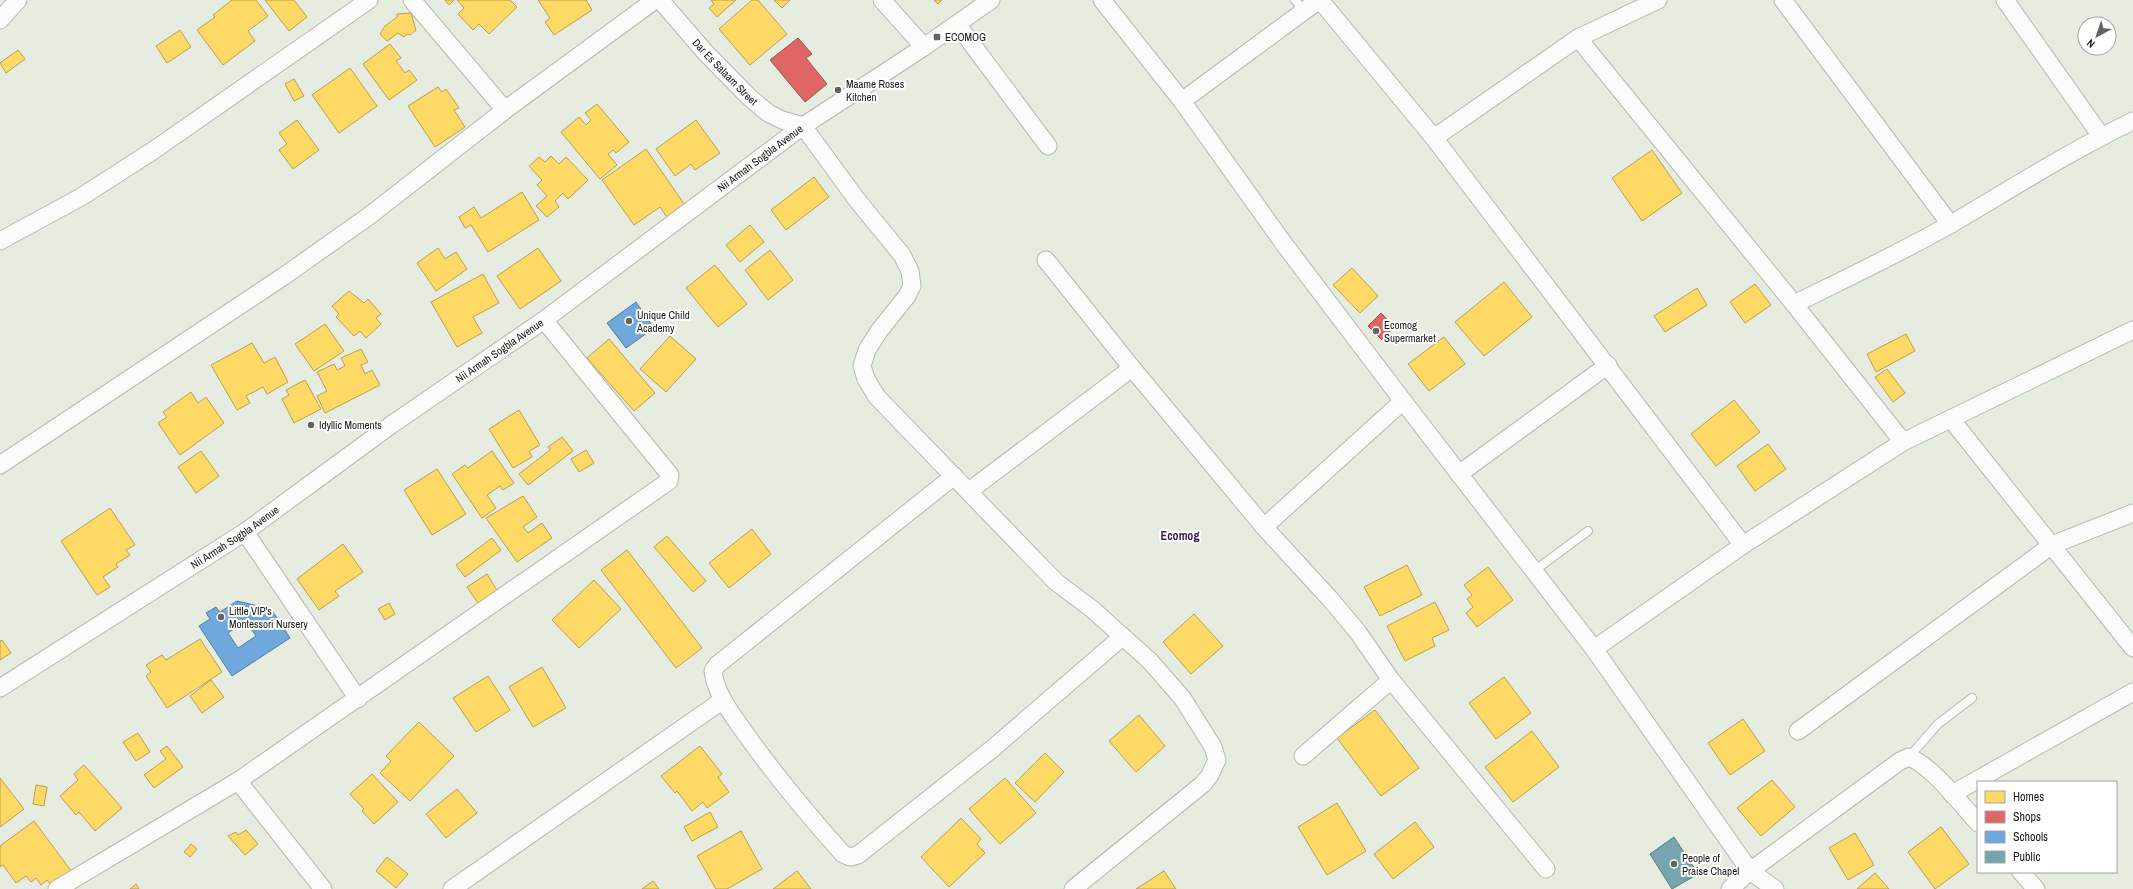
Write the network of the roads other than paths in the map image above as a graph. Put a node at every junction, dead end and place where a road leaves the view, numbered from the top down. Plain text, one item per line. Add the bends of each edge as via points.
1 (18, 0) edge
2 (369, 0) edge
3 (412, 0) edge
4 (655, 0) edge
5 (660, 0) edge
6 (882, 0) edge
7 (991, 0) edge
8 (1102, 0) edge
9 (1319, 0) edge
10 (1658, 0) edge
11 (1783, 0) edge
12 (2006, 0) edge
13 (1299, 6) edge
14 (0, 20) edge
15 (957, 24) junction
16 (1578, 38) junction
17 (924, 47) junction
18 (1182, 101) junction
19 (505, 110) junction
20 (2133, 121) edge
21 (803, 126) junction
22 (2101, 136) junction
23 (1434, 138) junction
24 (1048, 146) dead end
25 (1950, 224) junction
26 (0, 241) edge
27 (1046, 260) dead end
28 (1794, 304) junction
29 (544, 320) junction
30 (2133, 330) edge
31 (1608, 365) junction
32 (1132, 368) junction
33 (1403, 401) junction
34 (1951, 419) junction
35 (1903, 442) junction
36 (0, 465) edge
37 (1459, 474) junction
38 (954, 476) junction
39 (969, 491) junction
40 (2133, 513) edge
41 (1264, 527) junction
42 (1588, 531) dead end
43 (245, 532) junction
44 (1742, 545) junction
45 (2052, 545) junction
46 (1534, 571) junction
47 (1122, 637) junction
48 (2133, 648) edge
49 (1594, 649) junction
50 (1390, 680) junction
51 (0, 688) edge
52 (2133, 692) edge
53 (1972, 698) dead end
54 (358, 699) junction
55 (723, 700) junction
56 (1798, 731) dead end
57 (1303, 756) dead end
58 (1909, 757) junction
59 (238, 781) junction
60 (1952, 794) junction
61 (1977, 822) edge
62 (1546, 869) dead end
63 (1750, 871) junction
64 (2022, 873) edge
65 (57, 889) edge
66 (323, 889) edge
67 (452, 889) edge
68 (1073, 889) edge
69 (1730, 889) edge
70 (1775, 889) edge
71 (2036, 889) edge

1 - 14 street
2 - 26 street via 154,150 80,197
3 - 19 street
4 - 19 street
5 - 21 street, Dar Es Salaam Street via 748,96 768,113
6 - 17 street
7 - 15 street, Nii Armah Sogbla Avenue
8 - 18 street
9 - 13 street
9 - 23 street
10 - 16 street
11 - 25 street
12 - 22 street
13 - 18 street
15 - 17 street, Nii Armah Sogbla Avenue
15 - 24 street
16 - 23 street
16 - 28 street
17 - 21 street, Nii Armah Sogbla Avenue
18 - 33 street via 1284,244
19 - 36 street via 369,216 284,276
20 - 22 street
21 - 29 street, Nii Armah Sogbla Avenue
21 - 38 street via 856,200 902,255 910,272 912,286 867,350 862,366 866,379 882,402
22 - 25 street
23 - 31 street
25 - 28 street
27 - 32 street
28 - 35 street
29 - 43 street, Nii Armah Sogbla Avenue via 391,425
29 - 54 street via 670,475 670,481
30 - 34 street
31 - 37 street
31 - 44 street
32 - 39 street
32 - 41 street
33 - 37 street
33 - 41 street
34 - 35 street
34 - 45 street
35 - 44 street
37 - 46 street
38 - 39 street
38 - 55 street via 717,665 713,671 714,678
39 - 47 street via 1056,582
40 - 45 street
41 - 50 street via 1340,611
42 - 46 lane
43 - 51 street, Nii Armah Sogbla Avenue
43 - 54 street
44 - 49 street
45 - 48 street
45 - 56 street
46 - 49 street
47 - 55 street via 992,749 858,855 850,857 843,854 795,800
47 - 68 street via 1150,661 1183,699 1214,747 1217,760 1210,775 1191,795
49 - 63 street
50 - 57 street
50 - 62 street
52 - 60 street
53 - 58 lane via 1938,724
54 - 59 street
55 - 67 street
58 - 60 street via 1918,761
58 - 63 street
59 - 65 street
59 - 66 street
60 - 61 street
63 - 69 street
63 - 70 street
64 - 71 street

